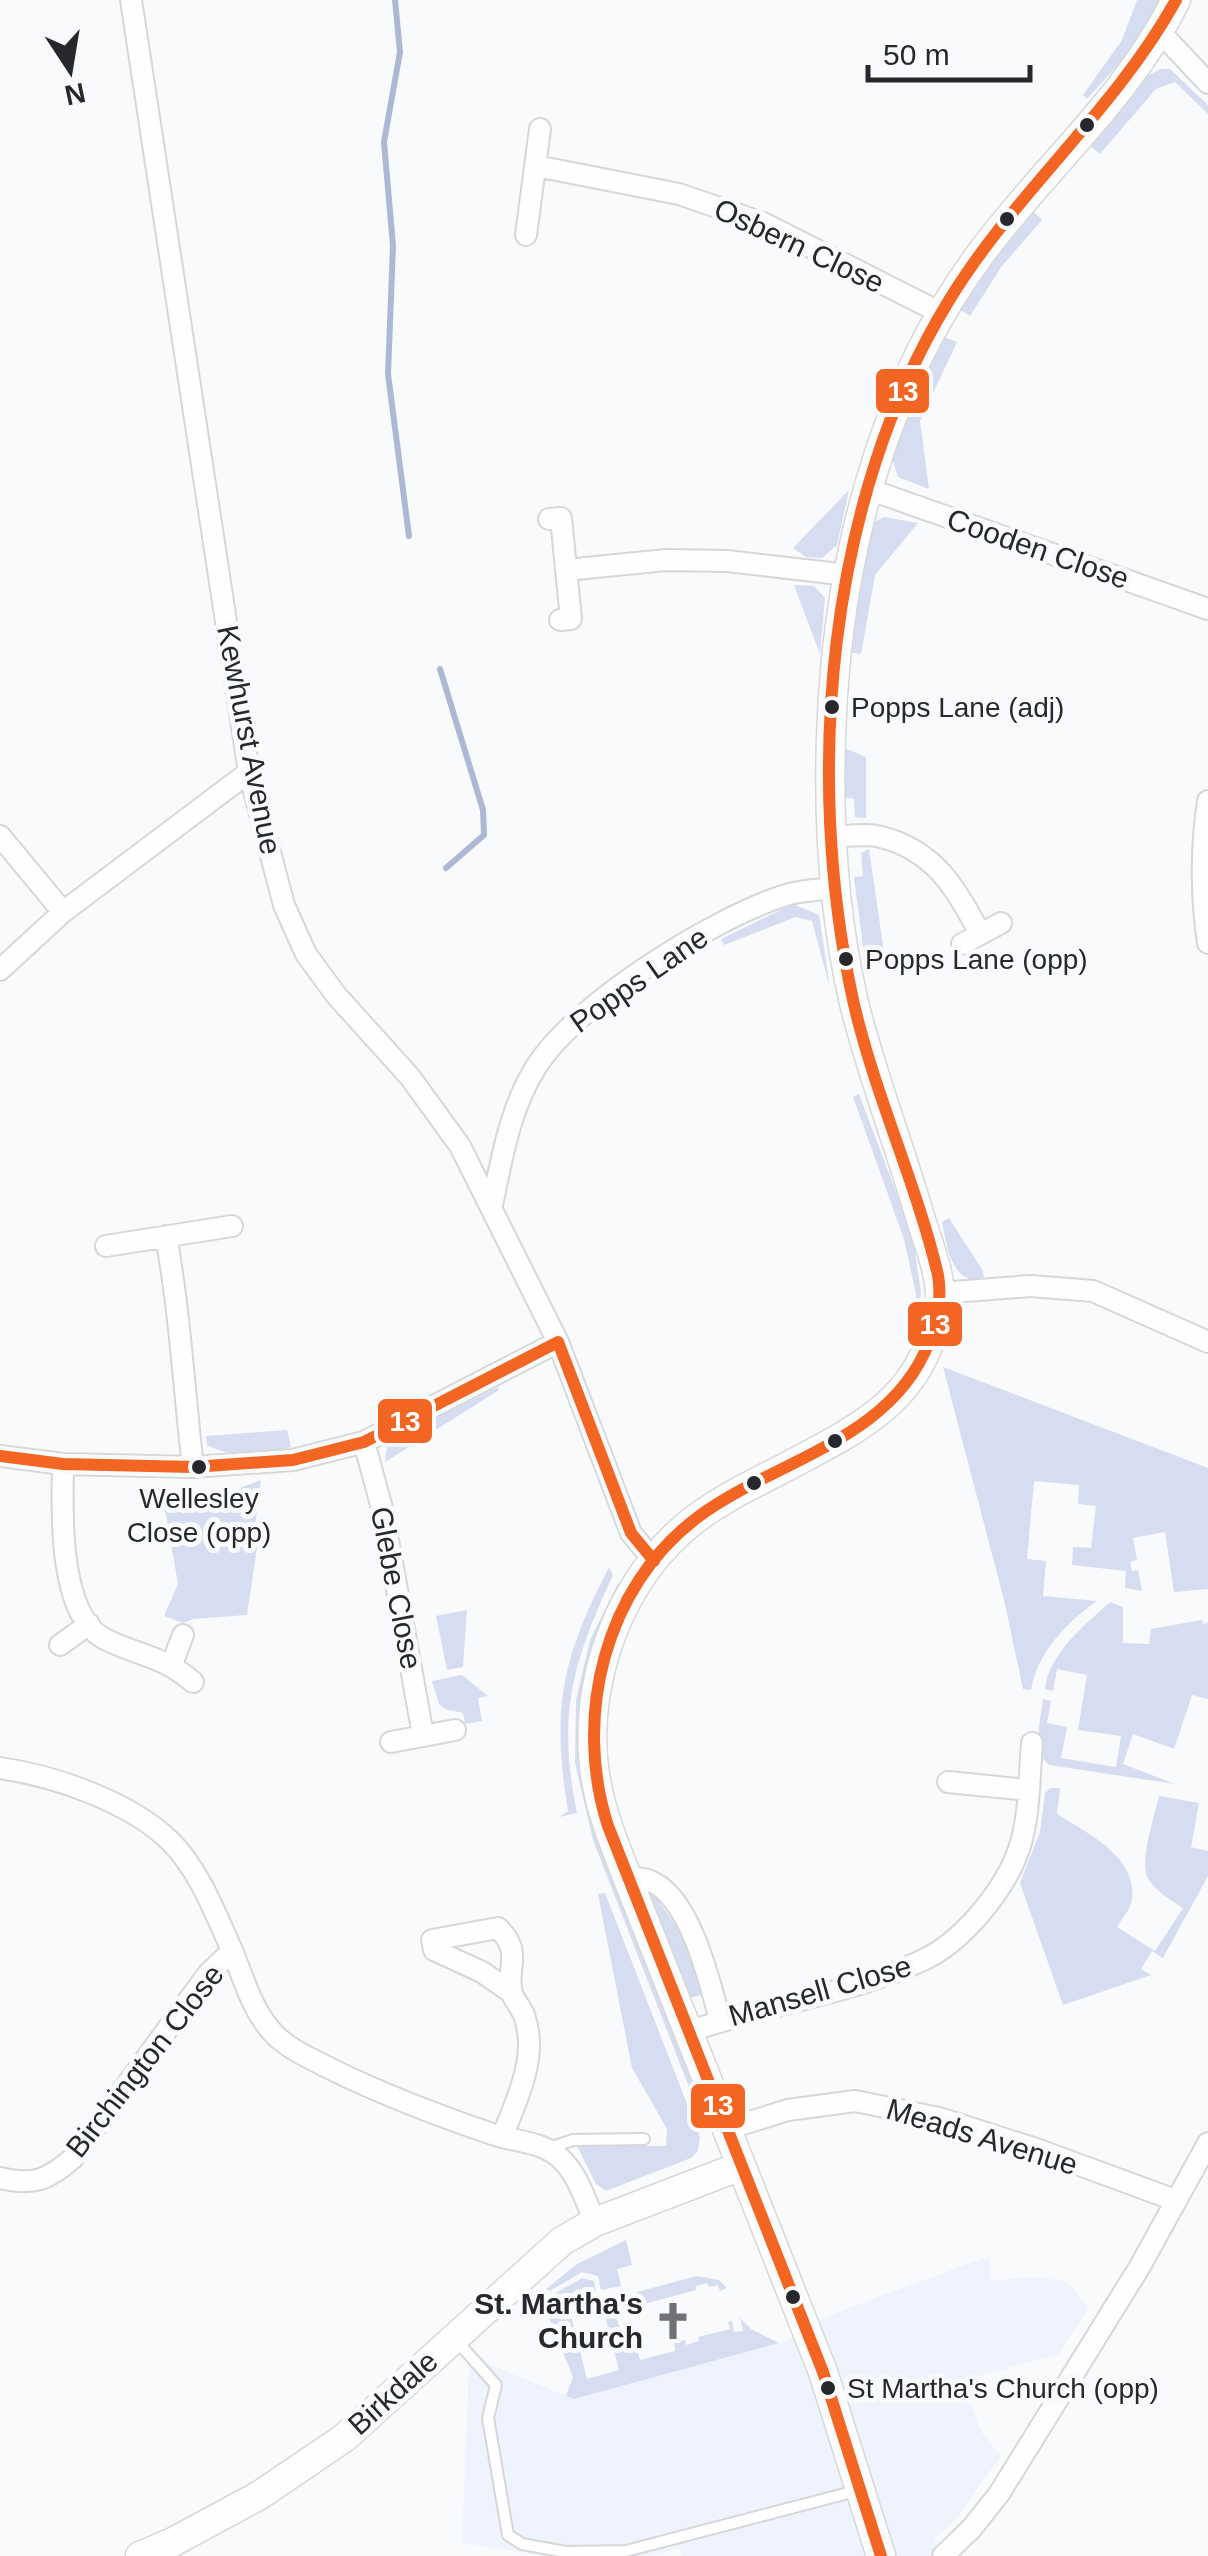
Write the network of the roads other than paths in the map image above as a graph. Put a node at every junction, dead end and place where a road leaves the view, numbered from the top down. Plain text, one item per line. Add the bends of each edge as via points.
1 (131, 0) edge
2 (1176, 0) edge
3 (1160, 32) junction
4 (1208, 84) edge
5 (540, 130) dead end
6 (536, 166) junction
7 (526, 234) dead end
8 (941, 314) junction
9 (868, 489) junction
10 (549, 520) dead end
11 (566, 570) junction
12 (848, 575) junction
13 (1208, 609) edge
14 (560, 620) dead end
15 (249, 772) junction
16 (1208, 801) edge
17 (0, 836) edge
18 (833, 837) junction
19 (836, 888) junction
20 (62, 912) junction
21 (1001, 923) dead end
22 (1208, 942) edge
23 (0, 970) edge
24 (492, 1205) junction
25 (232, 1226) dead end
26 (166, 1236) junction
27 (106, 1246) dead end
28 (940, 1293) junction
29 (558, 1342) junction
30 (1208, 1342) edge
31 (364, 1442) junction
32 (0, 1456) edge
33 (63, 1464) junction
34 (193, 1467) junction
35 (654, 1560) junction
36 (89, 1624) junction
37 (183, 1636) dead end
38 (60, 1645) dead end
39 (172, 1664) junction
40 (193, 1682) dead end
41 (455, 1730) dead end
42 (423, 1736) junction
43 (390, 1742) dead end
44 (1032, 1743) dead end
45 (0, 1768) edge
46 (948, 1782) dead end
47 (1028, 1790) junction
48 (627, 1877) junction
49 (232, 1950) junction
50 (511, 1992) dead end
51 (720, 2020) junction
52 (688, 2032) junction
53 (727, 2129) junction
54 (502, 2137) junction
55 (644, 2139) dead end
56 (1208, 2143) edge
57 (548, 2148) junction
58 (741, 2166) junction
59 (0, 2178) edge
60 (1175, 2200) junction
61 (595, 2222) junction
62 (454, 2338) junction
63 (862, 2490) junction
64 (140, 2556) edge
65 (881, 2556) edge
66 (943, 2556) edge

1 - 15 street, Kewhurst Avenue
2 - 3 main road
3 - 4 street
3 - 8 main road via 1126,84 980,254
5 - 6 street
6 - 7 street
6 - 8 street, Osbern Close via 679,194 763,223
8 - 9 main road
9 - 12 main road
9 - 13 street, Cooden Close
10 - 11 street via 560,518
11 - 12 street via 726,561
11 - 14 street via 572,619
12 - 18 main road via 836,669
15 - 20 street
15 - 24 street, Kewhurst Avenue via 284,905 306,954 410,1077
16 - 22 street via 1202,904
17 - 20 street
18 - 19 main road
18 - 21 street via 879,836 934,863 956,886 971,939
19 - 24 street, Popps Lane via 787,894 735,915 672,950 563,1032 535,1068 508,1129
19 - 28 main road via 855,1004
20 - 23 street
24 - 29 street, Kewhurst Avenue
25 - 26 street
26 - 27 street
26 - 34 street via 180,1308
28 - 30 street via 1031,1286 1092,1291
28 - 35 main road via 926,1352 899,1396 860,1428 712,1508
29 - 31 street
29 - 35 street, Kewhurst Avenue via 631,1533
31 - 34 street via 292,1460
31 - 42 street, Glebe Close
32 - 33 street
33 - 34 street
33 - 36 street via 62,1533 78,1612
35 - 48 main road via 623,1604 596,1693 592,1745 599,1795
36 - 38 street
36 - 39 street via 100,1637
37 - 39 street
39 - 40 street
41 - 42 street
42 - 43 street
44 - 47 street, Mansell Close
45 - 49 street via 85,1790 172,1843
46 - 47 street
47 - 51 street, Mansell Close via 1020,1846 1006,1882 924,1960
48 - 51 street via 652,1881 674,1902 694,1934
48 - 52 main road
49 - 54 street via 248,1996 276,2036 387,2097
49 - 59 street, Birchington Close via 73,2158 52,2176 22,2183
50 - 54 street via 530,2043 524,2083
51 - 52 street, Mansell Close
52 - 53 main road
53 - 58 main road
53 - 60 street, Meads Avenue via 788,2110 855,2101 1036,2148
54 - 57 street
55 - 57 lane via 572,2140
56 - 60 street
57 - 61 street via 564,2161
58 - 61 main road, Birkdale
58 - 63 main road
60 - 66 street via 999,2494
61 - 62 main road, Birkdale via 562,2242
62 - 63 lane via 496,2385 488,2418 508,2535 522,2544 566,2552 626,2551
62 - 64 main road, Birkdale via 344,2438 260,2496
63 - 65 main road

